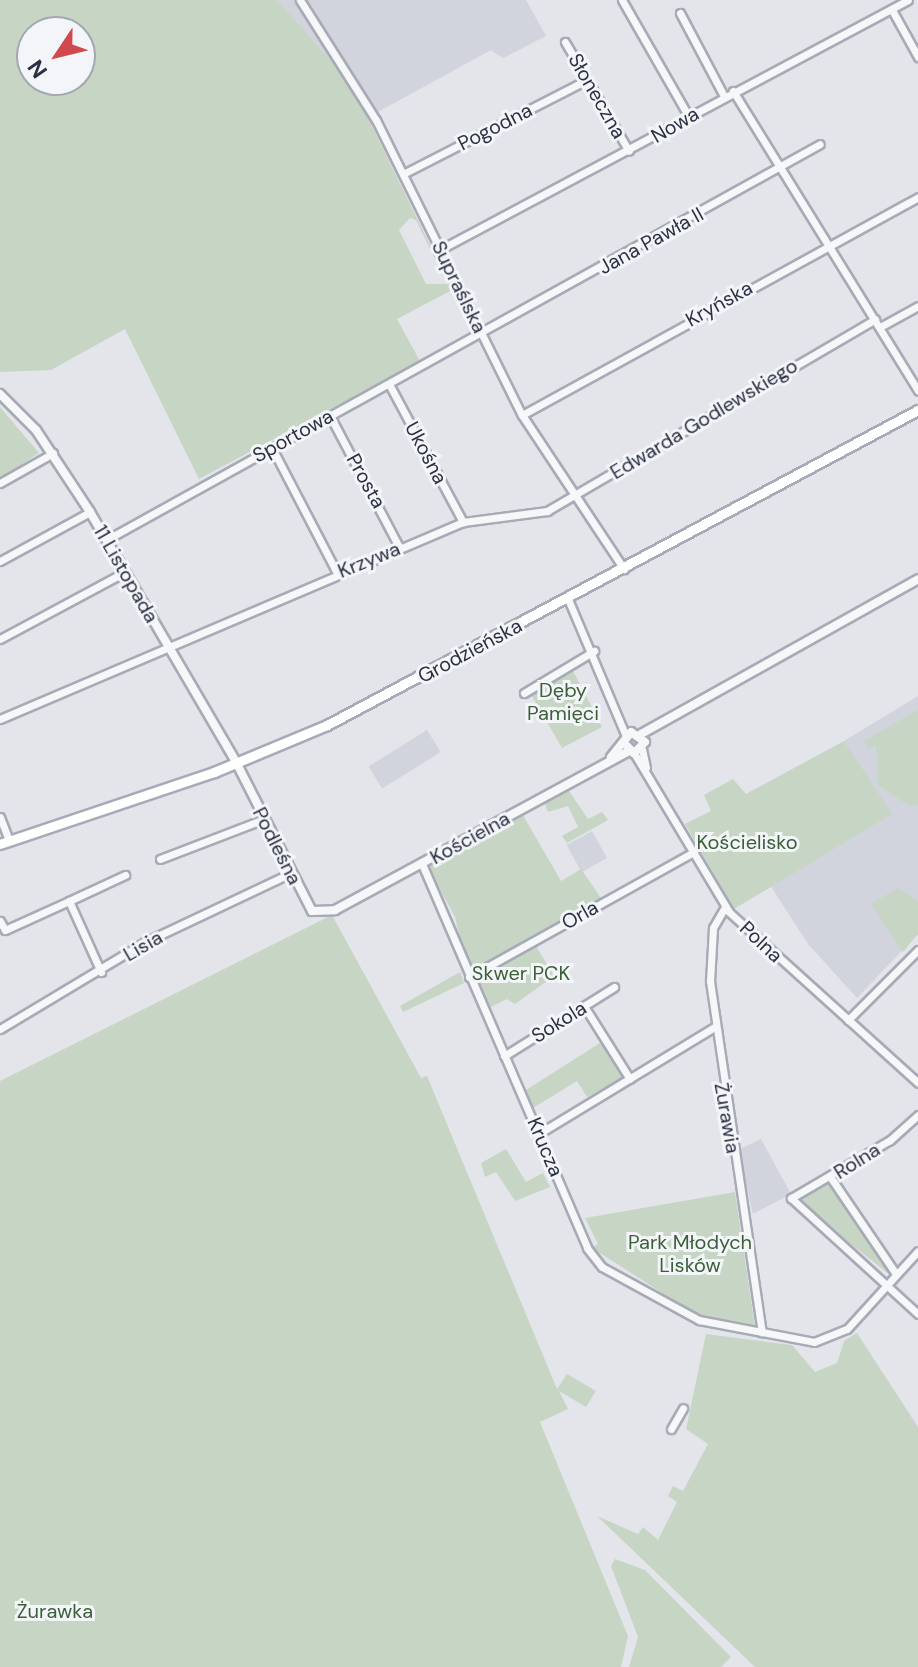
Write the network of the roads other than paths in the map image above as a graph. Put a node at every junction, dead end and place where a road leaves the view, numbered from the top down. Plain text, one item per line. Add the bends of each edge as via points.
1 (300, 0) edge
2 (622, 0) edge
3 (908, 0) edge
4 (892, 10) junction
5 (680, 13) dead end
6 (565, 42) dead end
7 (918, 57) edge
8 (587, 80) junction
9 (733, 91) junction
10 (724, 96) junction
11 (689, 117) junction
12 (820, 144) dead end
13 (629, 151) junction
14 (780, 168) junction
15 (403, 174) junction
16 (918, 197) edge
17 (828, 243) junction
18 (441, 249) junction
19 (918, 306) edge
20 (878, 323) junction
21 (482, 335) junction
22 (389, 384) junction
23 (918, 390) edge
24 (0, 394) edge
25 (918, 410) edge
26 (522, 415) junction
27 (330, 416) junction
28 (272, 448) junction
29 (53, 453) junction
30 (0, 483) edge
31 (575, 496) junction
32 (90, 512) junction
33 (463, 522) junction
34 (106, 540) junction
35 (399, 547) junction
36 (0, 561) edge
37 (624, 569) junction
38 (125, 572) junction
39 (337, 573) junction
40 (918, 579) edge
41 (568, 599) junction
42 (0, 639) edge
43 (168, 646) junction
44 (594, 651) junction
45 (524, 693) dead end
46 (0, 719) edge
47 (634, 742) junction
48 (237, 764) junction
49 (0, 817) edge
50 (264, 819) junction
51 (4, 842) edge
52 (692, 853) junction
53 (160, 859) dead end
54 (422, 864) junction
55 (291, 873) junction
56 (125, 875) dead end
57 (69, 901) junction
58 (725, 907) junction
59 (327, 914) joint
60 (0, 921) edge
61 (918, 950) edge
62 (101, 972) junction
63 (469, 977) junction
64 (614, 987) dead end
65 (584, 1006) junction
66 (848, 1020) junction
67 (714, 1027) junction
68 (0, 1029) edge
69 (504, 1056) junction
70 (630, 1079) junction
71 (918, 1083) edge
72 (918, 1115) edge
73 (540, 1133) junction
74 (831, 1178) junction
75 (918, 1251) edge
76 (896, 1274) junction
77 (887, 1283) junction
78 (918, 1314) edge
79 (762, 1332) junction
80 (683, 1408) dead end
81 (671, 1429) dead end

1 - 15 street, Supraślska
2 - 11 street
3 - 4 street, Nowa
4 - 7 street
4 - 9 street, Nowa
5 - 10 street
6 - 8 street, Słoneczna
8 - 13 street, Słoneczna
8 - 15 street, Pogodna
9 - 10 street, Nowa
9 - 14 street
10 - 11 street, Nowa
11 - 13 street, Nowa
12 - 14 street, Jana Pawła II
13 - 18 street, Nowa
14 - 17 street
14 - 21 street, Jana Pawła II
15 - 18 street, Supraślska
16 - 17 street, Kryńska
17 - 20 street
17 - 26 street, Kryńska
18 - 21 street, Supraślska
19 - 20 street, Edwarda Godlewskiego
20 - 23 street
20 - 31 street, Edwarda Godlewskiego
21 - 22 street, Sportowa
21 - 26 street, Supraślska
22 - 27 street, Sportowa
22 - 33 street, Ukośna
24 - 29 street, 11 Listopada
25 - 37 main road, Grodzieńska
26 - 31 street, Supraślska
27 - 28 street, Sportowa
27 - 35 street, Prosta
28 - 34 street, Sportowa
28 - 39 street
29 - 30 street
29 - 32 street, 11 Listopada
31 - 33 street, Krzywa via 547,511
31 - 37 street, Supraślska
32 - 34 street, 11 Listopada
32 - 36 street
33 - 35 street, Krzywa
34 - 38 street, 11 Listopada
35 - 39 street, Krzywa
37 - 41 main road, Grodzieńska
38 - 42 street
38 - 43 street, 11 Listopada
39 - 43 street, Krzywa
40 - 47 street, Kościelna
41 - 44 street, Polna
41 - 48 main road, Grodzieńska via 404,687
43 - 46 street, Krzywa
43 - 48 street, 11 Listopada
44 - 45 street
44 - 47 street, Polna
47 - 52 street, Polna
47 - 54 street, Kościelna
48 - 50 street, Podleśna
48 - 51 main road, Grodzieńska
49 - 51 street
50 - 53 street
50 - 55 street, Podleśna
52 - 58 street, Polna
52 - 63 street, Orla
54 - 59 street, Kościelna
54 - 63 street, Krucza
55 - 59 street, Podleśna via 308,907
55 - 62 street, Lisia via 145,942
56 - 57 street
57 - 60 street via 5,930
57 - 62 street
58 - 66 street, Polna
58 - 67 street, Żurawia via 710,951
61 - 66 street
62 - 68 street, Lisia
63 - 69 street, Krucza
64 - 65 street, Sokola
65 - 69 street, Sokola
65 - 70 street
66 - 71 street, Polna
67 - 70 street
67 - 79 street, Żurawia
69 - 73 street, Krucza
70 - 73 street
72 - 74 street, Rolna
73 - 79 street, Krucza via 597,1262 699,1320
74 - 76 street
74 - 77 street, Rolna via 791,1198
75 - 76 street
76 - 77 street
77 - 78 street
77 - 79 street, Krucza via 828,1340
80 - 81 street

